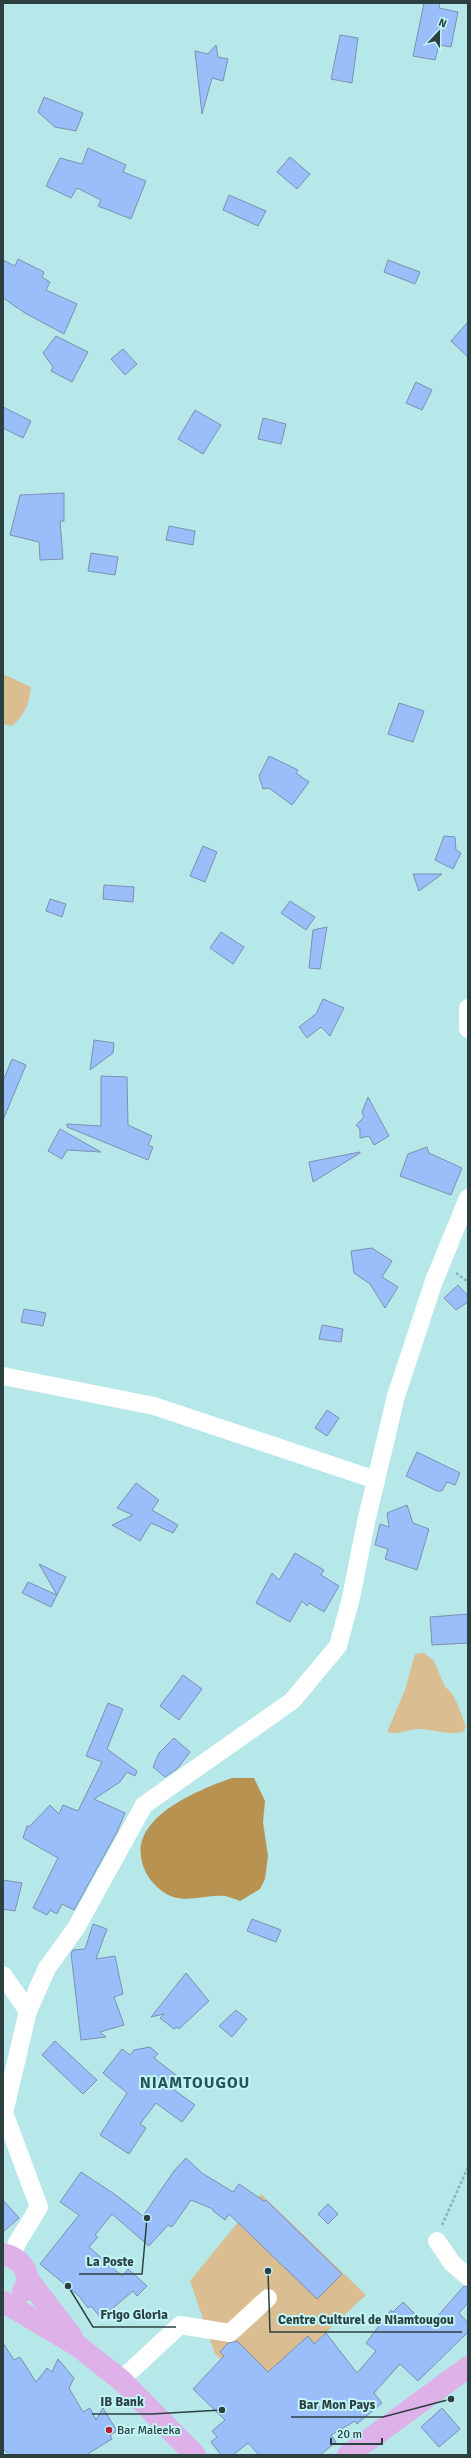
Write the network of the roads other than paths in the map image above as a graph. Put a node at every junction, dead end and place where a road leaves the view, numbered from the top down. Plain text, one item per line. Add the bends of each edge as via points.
1 (468, 1008) edge
2 (468, 1029) edge
3 (468, 1198) edge
4 (3, 1376) edge
5 (376, 1480) junction
6 (3, 1975) edge
7 (28, 2011) junction
8 (3, 2113) edge
9 (437, 2241) road end
10 (7, 2255) edge
11 (468, 2277) edge
12 (27, 2278) junction
13 (268, 2298) dead end
14 (3, 2302) edge
15 (78, 2346) junction
16 (468, 2367) edge
17 (121, 2380) junction
18 (195, 2455) edge
19 (348, 2455) edge

1 - 2 street
3 - 5 street via 420,1319 396,1396
4 - 5 street via 154,1406
5 - 7 street via 338,1646 292,1701 144,1805 76,1928 47,1968
6 - 7 street
7 - 8 street
8 - 10 street via 39,2207
9 - 11 street via 452,2263
10 - 12 main road via 20,2261
12 - 14 main road via 26,2287 20,2295
12 - 15 main road
13 - 17 street via 230,2333 180,2326
14 - 15 main road
15 - 17 main road
16 - 19 main road
17 - 18 main road

